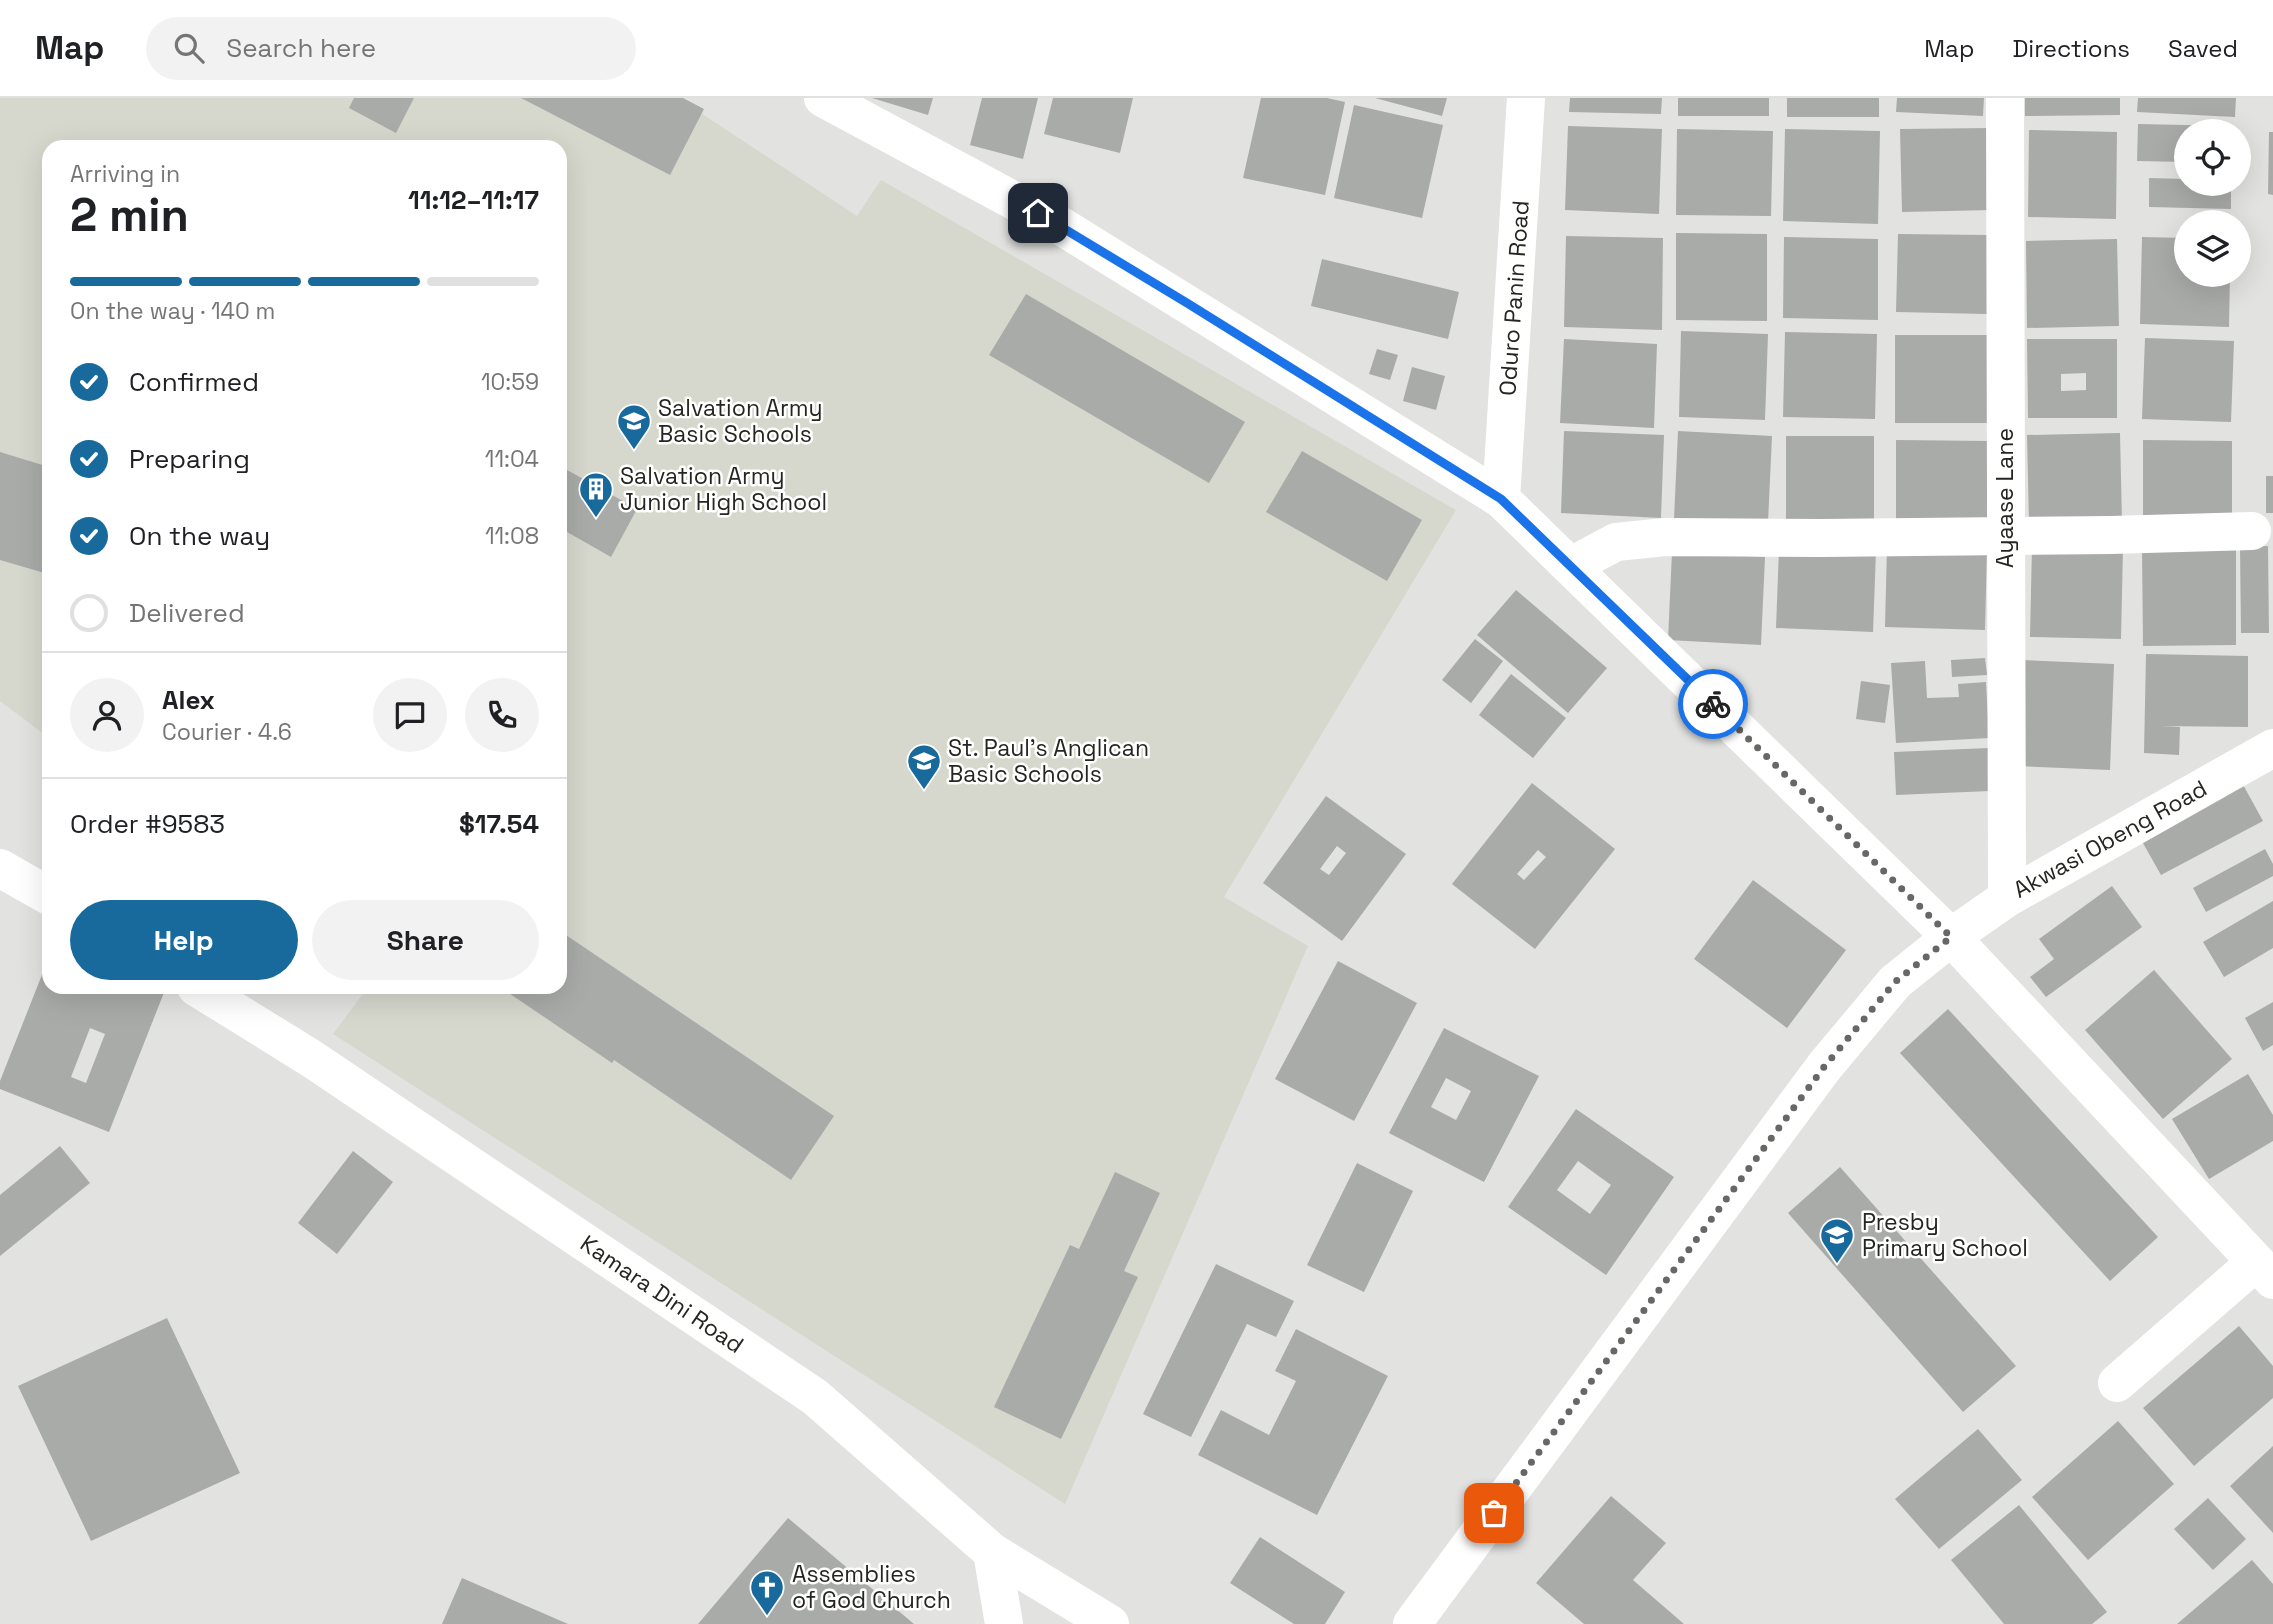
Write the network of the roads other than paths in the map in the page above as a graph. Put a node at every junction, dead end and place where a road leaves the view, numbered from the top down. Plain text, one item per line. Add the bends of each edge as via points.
1 (824, 98) edge
2 (1526, 98) edge
3 (2005, 98) edge
4 (1501, 499) junction
5 (2252, 531) dead end
6 (2005, 536) junction
7 (1571, 566) junction
8 (2273, 748) edge
9 (0, 868) edge
10 (42, 892) edge
11 (2007, 898) junction
12 (1951, 937) junction
13 (207, 994) edge
14 (2265, 1271) edge
15 (2117, 1382) dead end
16 (992, 1552) junction
17 (1004, 1624) edge
18 (1110, 1624) edge
19 (1412, 1624) edge

1 - 4 street via 1061,226
2 - 4 street, Oduro Panin Road
3 - 6 street, Ayaase Lane
4 - 7 street
5 - 6 street
6 - 7 street via 1665,537 1616,542
6 - 11 street, Ayaase Lane
7 - 12 street
8 - 11 street, Akwasi Obeng Road
9 - 10 street
11 - 12 street, Akwasi Obeng Road
12 - 14 street
12 - 19 street, Akwasi Obeng Road via 1895,982 1824,1067
13 - 16 street, Kamara Dini Road via 312,1059 815,1397
14 - 15 street
16 - 17 street
16 - 18 street, Kamara Dini Road

